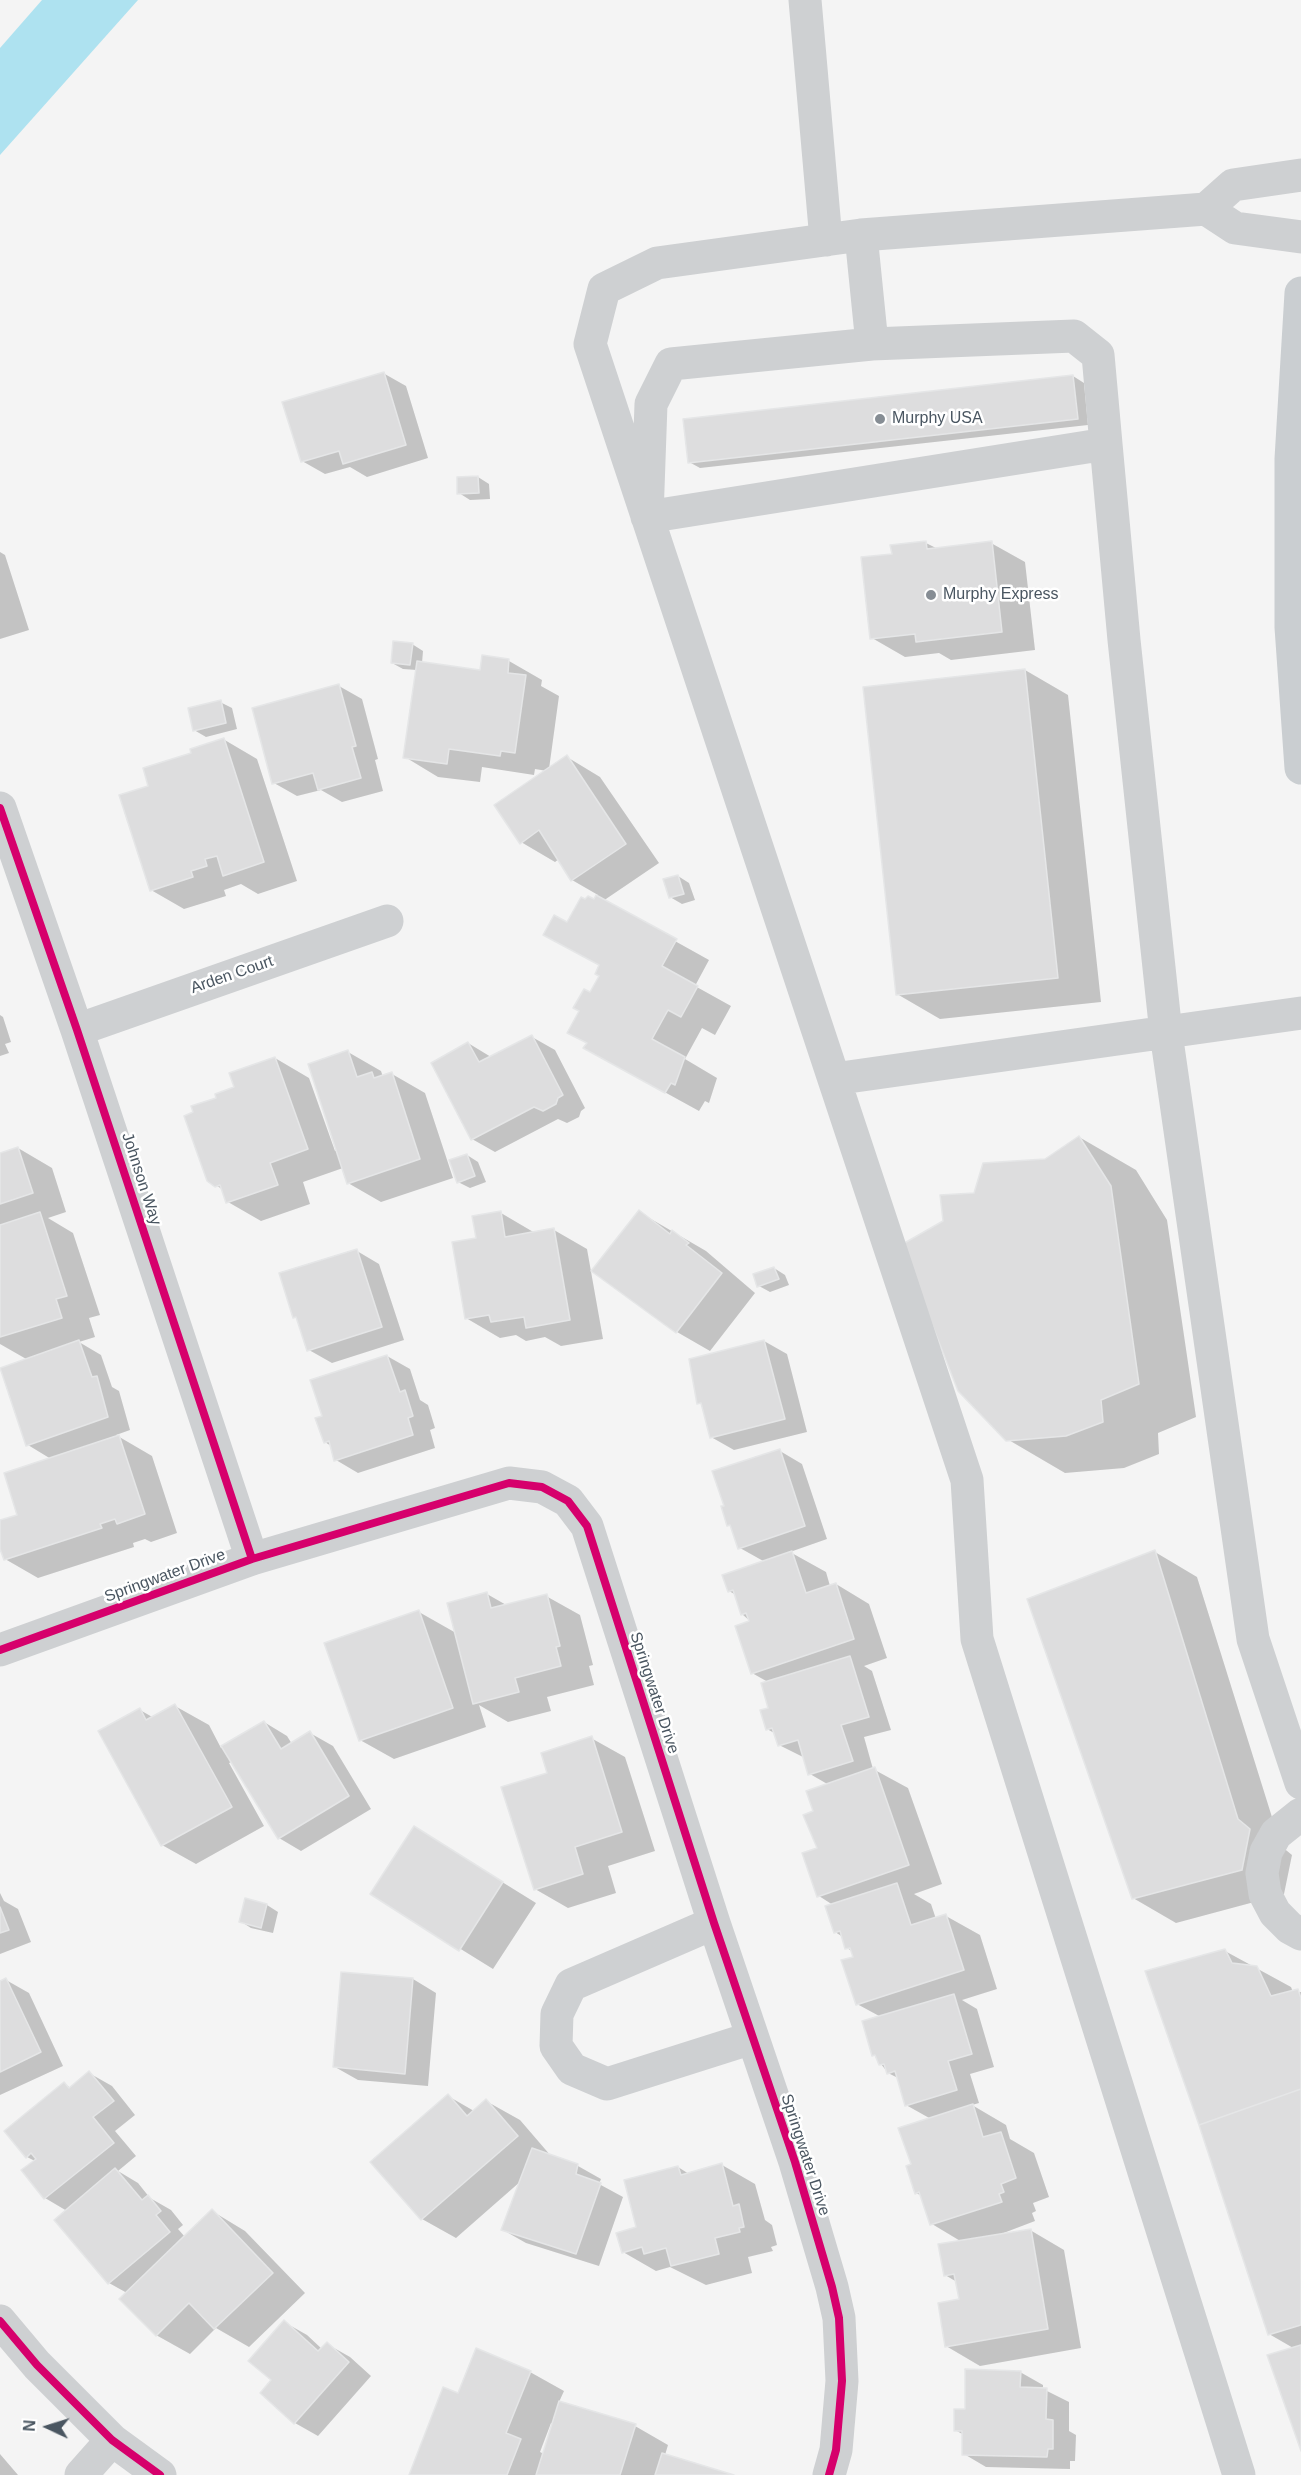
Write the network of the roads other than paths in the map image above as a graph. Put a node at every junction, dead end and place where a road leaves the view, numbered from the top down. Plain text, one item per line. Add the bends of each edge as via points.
1 (805, 0) edge
2 (1301, 175) edge
3 (1206, 209) junction
4 (861, 235) junction
5 (1301, 237) edge
6 (826, 240) junction
7 (1301, 293) edge
8 (872, 344) junction
9 (1106, 444) junction
10 (646, 517) junction
11 (1301, 768) edge
12 (0, 808) edge
13 (387, 921) dead end
14 (1301, 1013) edge
15 (77, 1030) junction
16 (1166, 1033) junction
17 (834, 1079) junction
18 (252, 1559) junction
19 (0, 1650) edge
20 (1301, 1783) edge
21 (1301, 1814) edge
22 (714, 1923) junction
23 (1301, 1934) edge
24 (752, 2038) junction
25 (0, 2321) edge
26 (112, 2440) junction
27 (81, 2475) edge
28 (160, 2475) edge
29 (829, 2475) edge
30 (1239, 2475) edge

1 - 6 street
2 - 3 street via 1233,185
3 - 4 street
3 - 5 street via 1235,228
4 - 6 street
4 - 8 street
6 - 10 street via 657,263 604,289 590,344
7 - 11 main road via 1291,459 1291,627
8 - 9 street via 1074,336 1098,355
8 - 10 street via 670,364 651,404
9 - 10 street
9 - 16 street
10 - 17 street
12 - 15 street, Johnson Way
13 - 15 street, Arden Court
14 - 16 street
15 - 18 street, Johnson Way
16 - 17 street
16 - 20 street via 1254,1639
17 - 30 street via 967,1480 977,1639
18 - 19 street, Springwater Drive
18 - 22 street, Springwater Drive via 509,1483 542,1487 568,1501 586,1526
21 - 23 street via 1276,1833 1266,1852 1262,1873 1265,1894 1275,1913
22 - 24 street, Springwater Drive
22 - 24 street via 571,1985 557,2014 556,2046 572,2069 607,2084
24 - 29 street, Springwater Drive via 795,2162 839,2318 842,2381 836,2450
25 - 26 street via 37,2365
26 - 27 street
26 - 28 street

